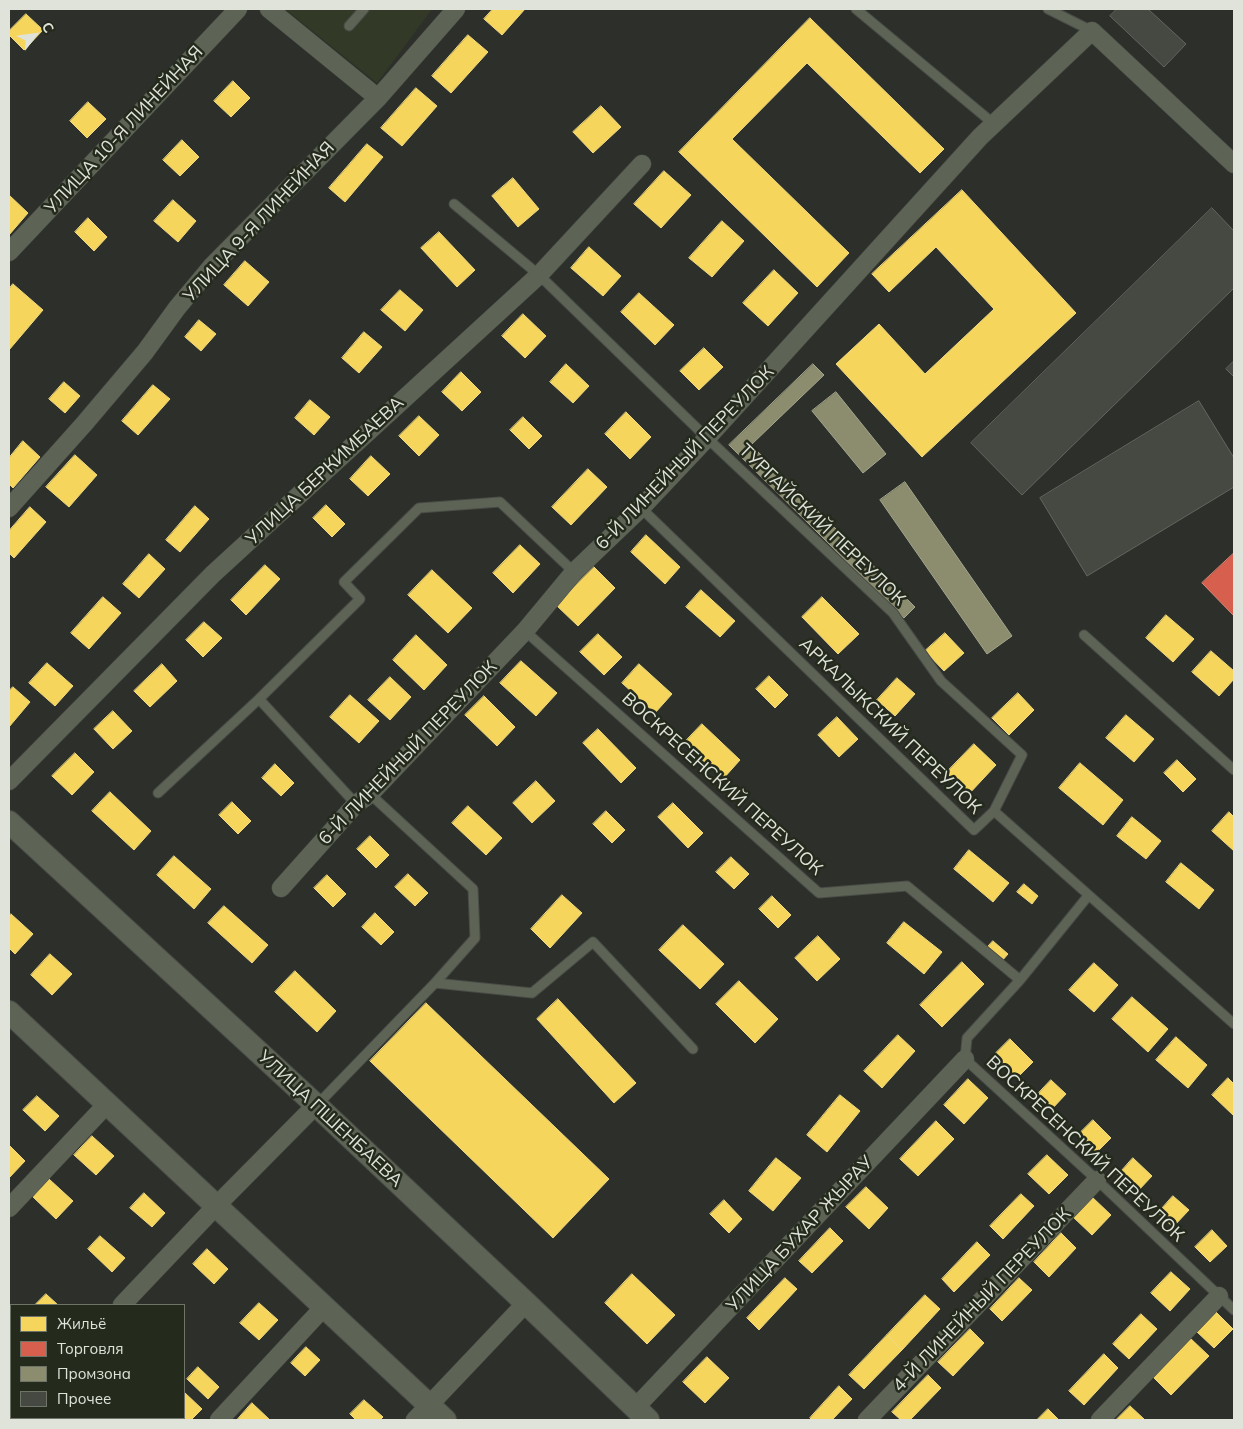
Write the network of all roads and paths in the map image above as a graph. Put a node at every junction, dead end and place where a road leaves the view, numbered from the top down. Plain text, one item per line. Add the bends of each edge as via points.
1 (238, 9) edge
2 (269, 9) edge
3 (364, 9) edge
4 (456, 9) edge
5 (856, 9) edge
6 (1048, 9) edge
7 (349, 26) dead end
8 (1092, 31) junction
9 (378, 98) junction
10 (994, 124) junction
11 (642, 164) dead end
12 (1234, 164) edge
13 (454, 204) dead end
14 (9, 252) edge
15 (539, 275) junction
16 (707, 438) junction
17 (9, 508) edge
18 (641, 508) junction
19 (574, 572) junction
20 (525, 631) junction
21 (1084, 635) dead end
22 (259, 699) junction
23 (1234, 770) edge
24 (9, 781) edge
25 (158, 793) dead end
26 (363, 799) junction
27 (994, 811) junction
28 (9, 822) edge
29 (281, 888) dead end
30 (1088, 896) junction
31 (1020, 980) junction
32 (435, 983) junction
33 (9, 1012) edge
34 (1234, 1024) edge
35 (693, 1048) dead end
36 (965, 1060) junction
37 (107, 1104) junction
38 (316, 1105) junction
39 (1097, 1180) junction
40 (216, 1206) junction
41 (9, 1208) edge
42 (1218, 1296) junction
43 (526, 1303) junction
44 (123, 1304) edge
45 (324, 1307) junction
46 (1234, 1310) edge
47 (422, 1413) edge
48 (641, 1414) edge
49 (218, 1420) edge
50 (446, 1420) edge
51 (867, 1420) edge
52 (1100, 1420) edge

1 - 14 street, УЛИЦА 10-Я ЛИНЕЙНАЯ
2 - 9 street
3 - 7 lane
4 - 9 street, УЛИЦА 9-Я ЛИНЕЙНАЯ
5 - 10 lane
6 - 8 lane
8 - 10 street, 6-Й ЛИНЕЙНЫЙ ПЕРЕУЛОК
8 - 12 street
9 - 17 street, УЛИЦА 9-Я ЛИНЕЙНАЯ via 212,266 127,374
10 - 16 street, 6-Й ЛИНЕЙНЫЙ ПЕРЕУЛОК
11 - 15 street, УЛИЦА БЕРКИМБАЕВА
13 - 15 lane, ТУРГАЙСКИЙ ПЕРЕУЛОК
15 - 16 lane, ТУРГАЙСКИЙ ПЕРЕУЛОК
15 - 24 street, УЛИЦА БЕРКИМБАЕВА via 213,574
16 - 18 street, 6-Й ЛИНЕЙНЫЙ ПЕРЕУЛОК
16 - 27 lane, ТУРГАЙСКИЙ ПЕРЕУЛОК via 893,613 941,681 1022,756
18 - 19 street, 6-Й ЛИНЕЙНЫЙ ПЕРЕУЛОК
18 - 27 lane, АРКАЛЫКСКИЙ ПЕРЕУЛОК via 974,830
19 - 20 street, 6-Й ЛИНЕЙНЫЙ ПЕРЕУЛОК
19 - 22 lane via 500,502 420,508 344,582 360,600
20 - 26 street, 6-Й ЛИНЕЙНЫЙ ПЕРЕУЛОК
20 - 31 lane, ВОСКРЕСЕНСКИЙ ПЕРЕУЛОК via 819,893 907,886
21 - 23 lane
22 - 25 lane
22 - 26 lane
26 - 29 street, 6-Й ЛИНЕЙНЫЙ ПЕРЕУЛОК
26 - 32 lane via 473,889 475,938
27 - 30 lane, АРКАЛЫКСКИЙ ПЕРЕУЛОК
28 - 38 street, УЛИЦА ПШЕНБАЕВА
30 - 31 lane
30 - 34 lane, АРКАЛЫКСКИЙ ПЕРЕУЛОК
31 - 36 lane, ВОСКРЕСЕНСКИЙ ПЕРЕУЛОК via 967,1038
32 - 35 lane via 532,993 593,942
32 - 38 lane
33 - 37 street
36 - 39 lane, ВОСКРЕСЕНСКИЙ ПЕРЕУЛОК
36 - 48 street, УЛИЦА БУХАР ЖЫРАУ
37 - 40 street
37 - 41 street
38 - 40 street
38 - 43 street, УЛИЦА ПШЕНБАЕВА
39 - 42 lane, ВОСКРЕСЕНСКИЙ ПЕРЕУЛОК
39 - 51 street, 4-Й ЛИНЕЙНЫЙ ПЕРЕУЛОК
40 - 44 street
40 - 45 street
42 - 46 lane, ВОСКРЕСЕНСКИЙ ПЕРЕУЛОК
42 - 52 street
43 - 47 street
43 - 48 street, УЛИЦА ПШЕНБАЕВА
45 - 47 street
45 - 49 street
47 - 50 street

